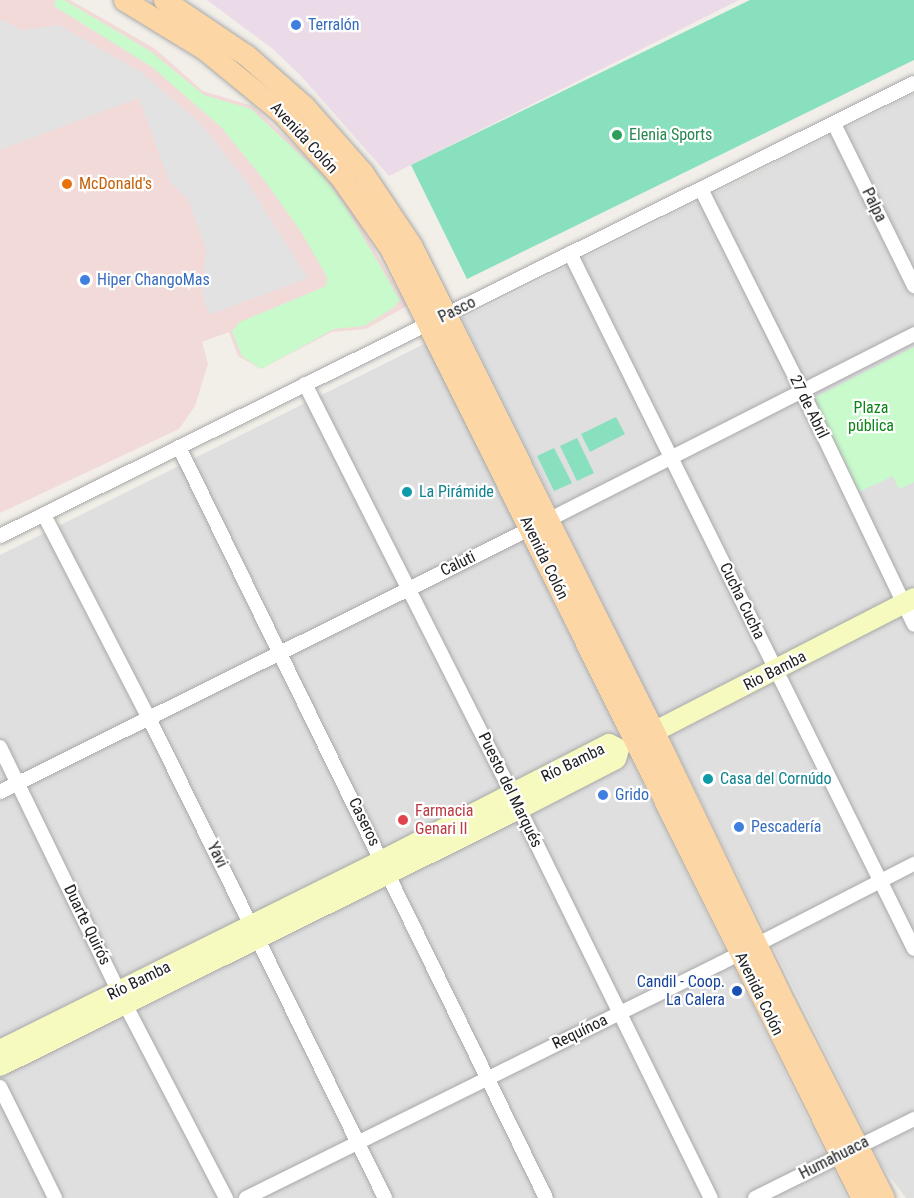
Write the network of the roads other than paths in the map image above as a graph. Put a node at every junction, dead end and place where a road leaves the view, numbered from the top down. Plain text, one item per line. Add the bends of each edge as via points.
1 (124, 0) edge
2 (164, 0) edge
3 (914, 83) edge
4 (834, 124) junction
5 (701, 189) junction
6 (570, 253) junction
7 (914, 286) edge
8 (447, 315) junction
9 (428, 324) junction
10 (914, 334) edge
11 (305, 384) junction
12 (802, 391) junction
13 (179, 447) junction
14 (671, 458) junction
15 (44, 515) junction
16 (539, 525) junction
17 (0, 536) edge
18 (409, 588) junction
19 (908, 601) edge
20 (914, 626) edge
21 (280, 653) junction
22 (776, 671) junction
23 (150, 718) junction
24 (636, 741) junction
25 (0, 747) edge
26 (18, 783) junction
27 (0, 792) edge
28 (516, 801) junction
29 (914, 864) edge
30 (386, 868) junction
31 (880, 881) junction
32 (254, 932) junction
33 (747, 949) junction
34 (914, 949) edge
35 (122, 997) junction
36 (619, 1013) junction
37 (0, 1050) edge
38 (0, 1066) edge
39 (488, 1077) junction
40 (0, 1087) edge
41 (914, 1119) edge
42 (357, 1141) junction
43 (848, 1152) junction
44 (55, 1198) edge
45 (225, 1198) edge
46 (246, 1198) edge
47 (385, 1198) edge
48 (546, 1198) edge
49 (711, 1198) edge
50 (756, 1198) edge
51 (862, 1198) edge
52 (884, 1198) edge

1 - 9 main road, Avenida Colón via 235,72 312,143 379,230
2 - 8 main road, Avenida Colón via 246,54 323,126 397,222
3 - 4 street, Pasco
4 - 5 street, Pasco
4 - 7 street, Palpa
5 - 6 street, Pasco
5 - 12 street, 27 de Abril
6 - 8 street, Pasco
6 - 14 street, Cucha Cucha
8 - 9 street, Pasco
8 - 16 main road, Avenida Colón
9 - 11 street, Pasco
9 - 16 main road, Avenida Colón
10 - 12 street, Caluti
11 - 13 street, Pasco
11 - 18 street, Puesto del Marqués
12 - 14 street, Caluti
12 - 19 street, 27 de Abril
13 - 15 street, Pasco
13 - 21 street, Caseros
14 - 16 street, Caluti
14 - 22 street, Cucha Cucha
15 - 17 street, Pasco
15 - 23 street, Yavi
16 - 18 street, Caluti
16 - 24 main road, Avenida Colón
18 - 21 street, Caluti
18 - 28 street, Puesto del Marqués
19 - 20 street, 27 de Abril
19 - 22 main road, Rio Bamba
21 - 23 street, Caluti
21 - 30 street, Caseros
22 - 24 main road, Rio Bamba
22 - 31 street, Cucha Cucha
23 - 26 street, Caluti
23 - 32 street, Yavi
24 - 28 main road, Río Bamba via 609,744
24 - 33 main road, Avenida Colón
25 - 26 street, Duarte Quirós
26 - 27 street, Caluti
26 - 35 street, Duarte Quirós
28 - 30 main road, Río Bamba
28 - 36 street, Puesto del Marqués
29 - 31 street, Requínoa
30 - 32 main road, Río Bamba
30 - 39 street, Caseros
31 - 33 street, Requínoa
31 - 34 street, Cucha Cucha
32 - 35 main road, Río Bamba
32 - 42 street, Yavi
33 - 36 street, Requínoa
33 - 43 main road, Avenida Colón
35 - 37 main road, Río Bamba
35 - 38 main road, Río Bamba
35 - 45 street, Duarte Quirós
36 - 39 street, Requínoa
36 - 49 street, Puesto del Marqués
39 - 42 street, Requínoa
39 - 48 street, Caseros
40 - 44 street
41 - 43 street, Humahuaca
42 - 46 street, Requínoa
42 - 47 street, Yavi
43 - 50 street, Humahuaca
43 - 51 main road, Avenida Colón
43 - 52 main road, Avenida Colón

